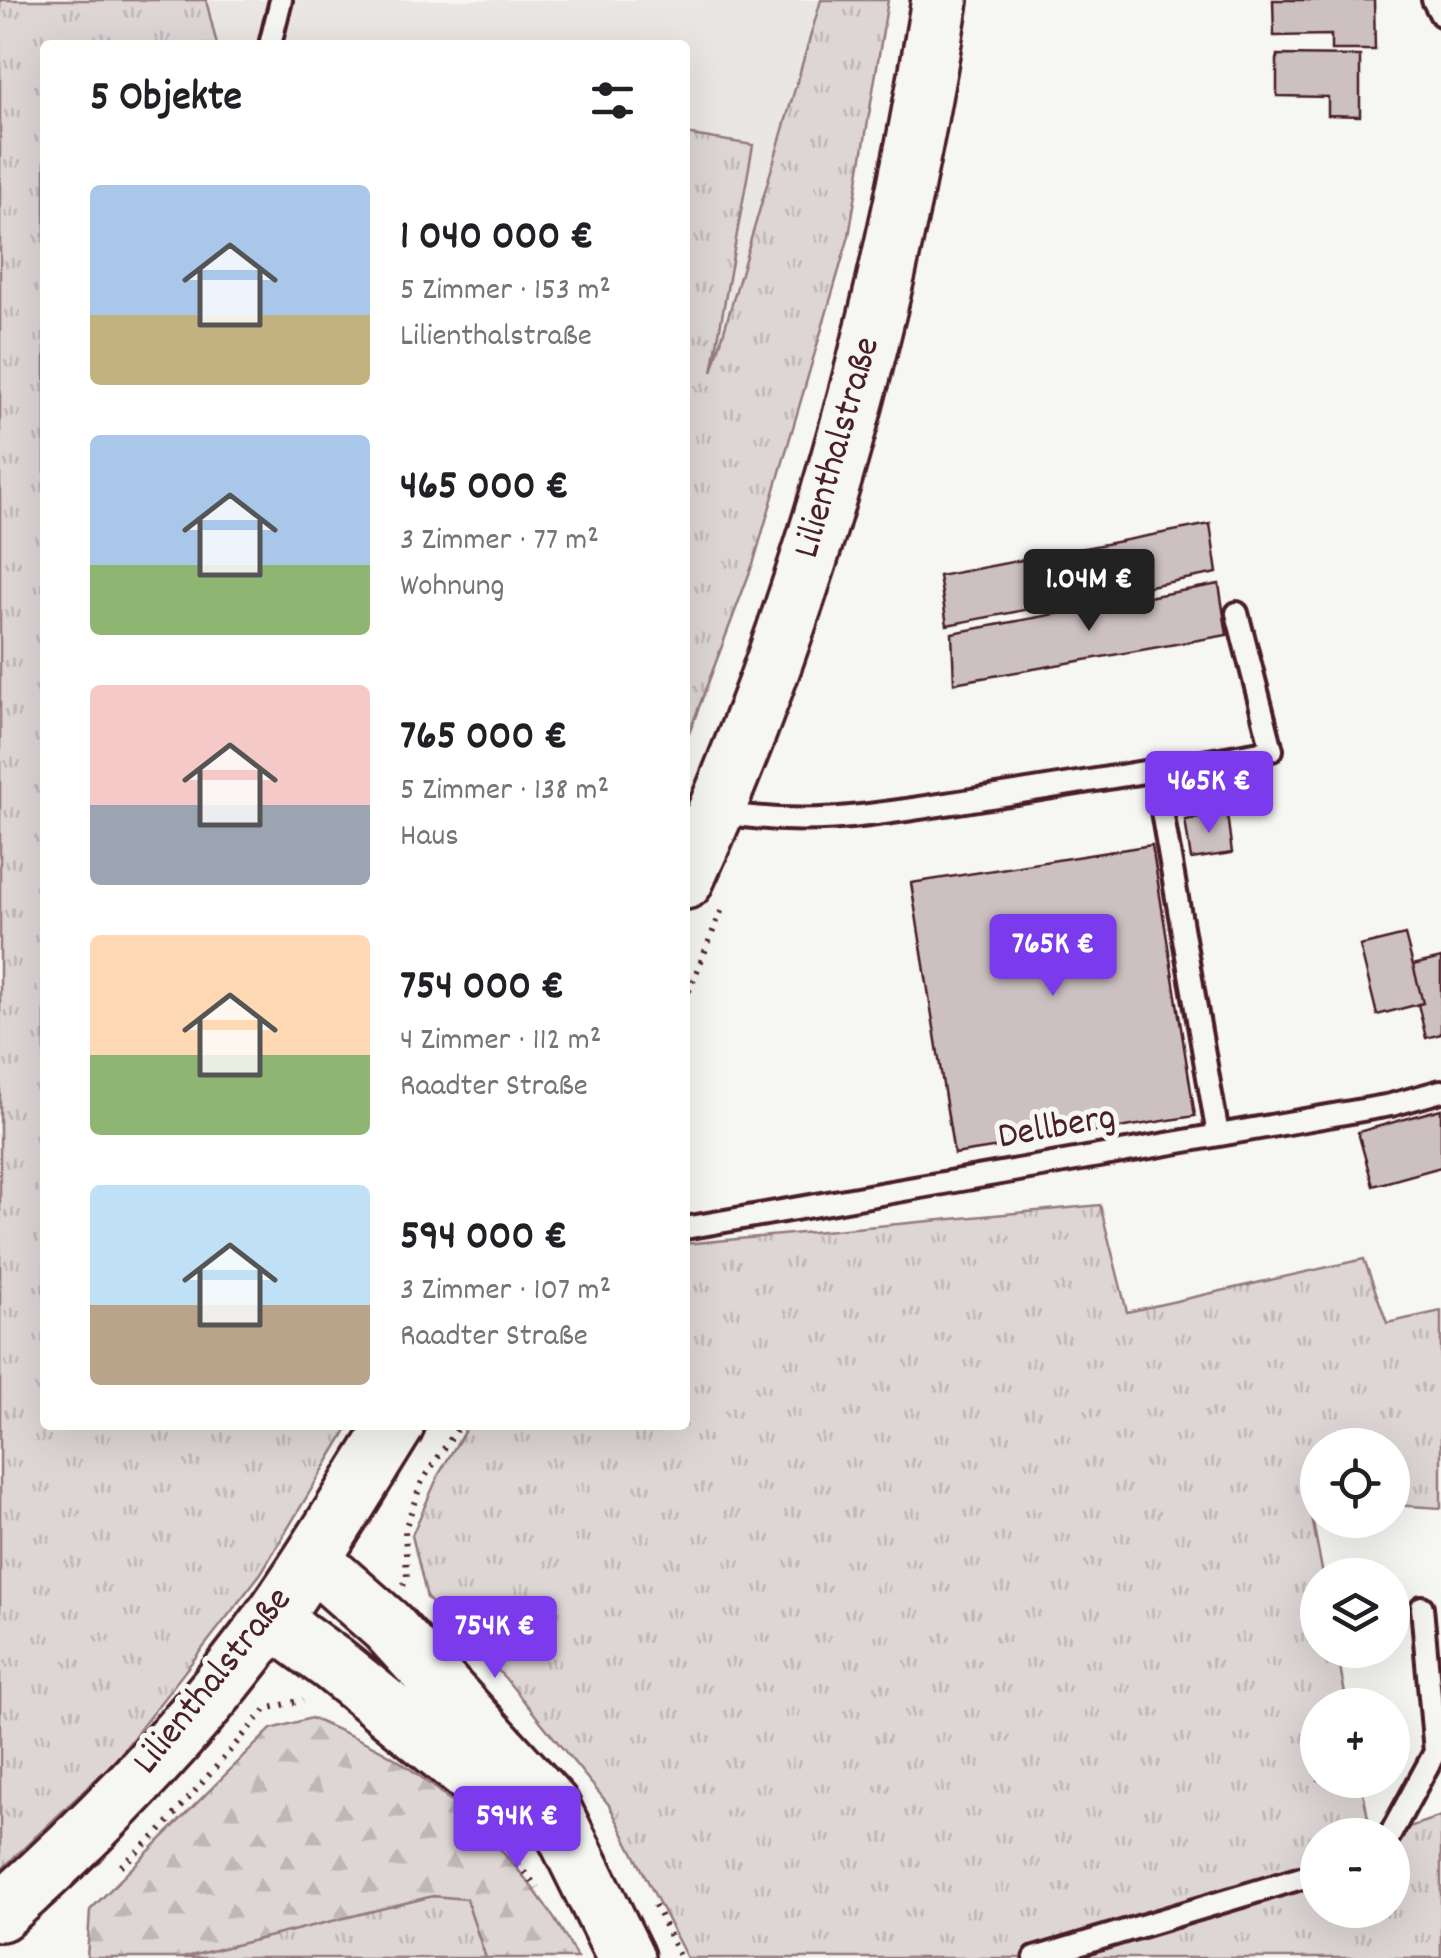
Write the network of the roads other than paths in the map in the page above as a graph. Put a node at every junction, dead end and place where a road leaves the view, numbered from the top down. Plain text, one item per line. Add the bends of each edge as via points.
1 (281, 0) edge
2 (940, 0) edge
3 (1432, 0) edge
4 (1441, 15) edge
5 (271, 40) edge
6 (1237, 613) dead end
7 (1155, 771) junction
8 (717, 812) junction
9 (690, 869) edge
10 (1441, 1091) edge
11 (1218, 1135) junction
12 (690, 1227) edge
13 (393, 1430) edge
14 (312, 1560) junction
15 (1422, 1607) dead end
16 (271, 1620) junction
17 (1399, 1818) edge
18 (584, 1876) junction
19 (1300, 1877) edge
20 (0, 1913) edge
21 (626, 1958) edge
22 (1035, 1958) edge

1 - 5 lane
2 - 8 main road, Lilienthalstraße via 894,253 853,410 785,634
3 - 4 lane
6 - 7 lane via 1272,750
7 - 8 lane via 830,822
7 - 11 lane
8 - 9 main road, Lilienthalstraße
10 - 11 lane, Dellberg
11 - 12 lane, Dellberg
13 - 14 main road, Lilienthalstraße
14 - 16 main road, Lilienthalstraße
14 - 18 main road via 388,1626 551,1806
15 - 17 lane via 1436,1752
16 - 18 main road via 509,1804
16 - 20 main road, Lilienthalstraße via 71,1850
18 - 21 main road
19 - 22 lane

